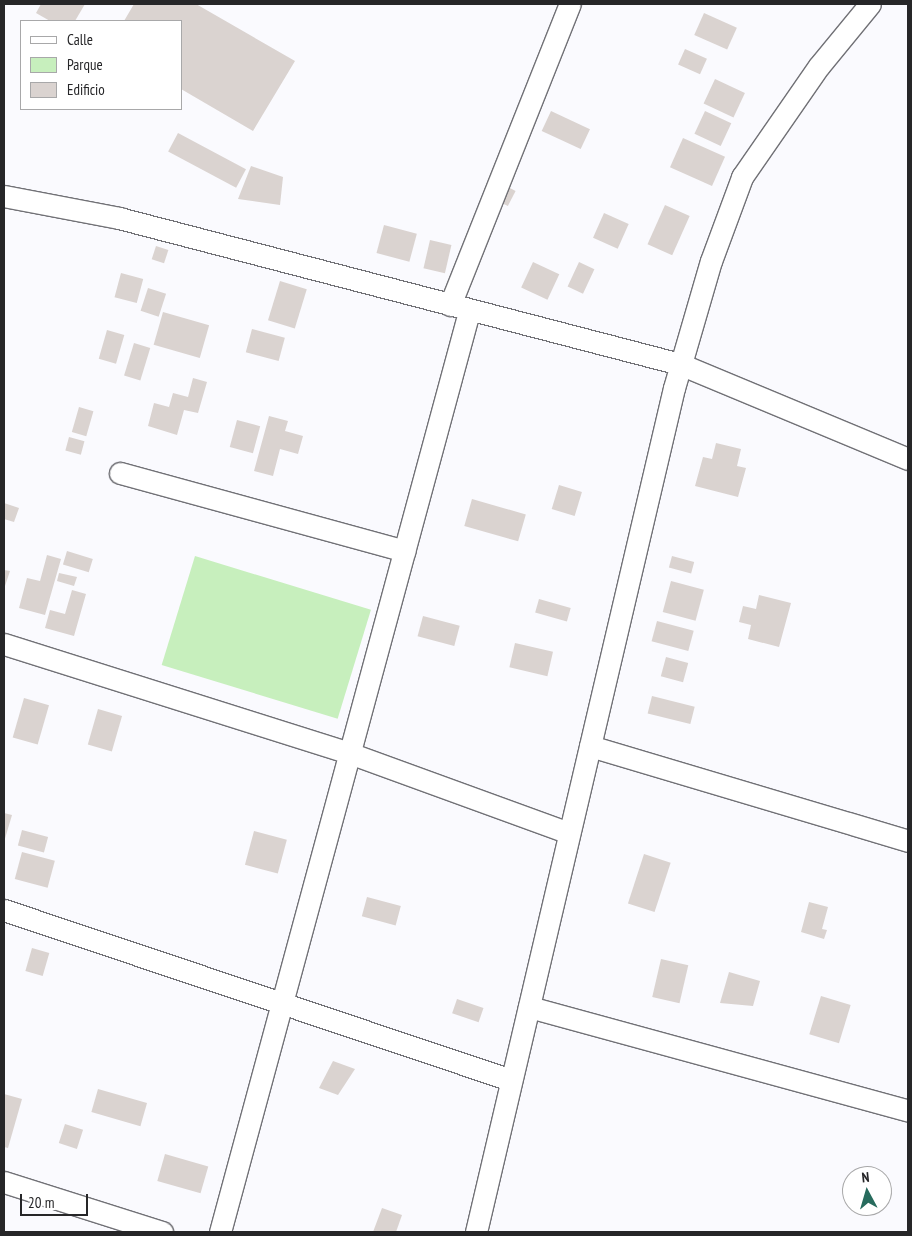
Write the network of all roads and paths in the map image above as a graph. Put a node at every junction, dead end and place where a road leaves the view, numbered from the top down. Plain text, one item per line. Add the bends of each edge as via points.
1 (570, 4) edge
2 (870, 4) edge
3 (4, 196) edge
4 (460, 309) junction
5 (680, 364) junction
6 (908, 459) edge
7 (120, 473) dead end
8 (405, 551) junction
9 (4, 644) edge
10 (590, 746) junction
11 (352, 754) junction
12 (570, 832) junction
13 (908, 841) edge
14 (4, 910) edge
15 (283, 1002) junction
16 (529, 1007) junction
17 (511, 1080) junction
18 (908, 1111) edge
19 (4, 1182) edge
20 (162, 1232) edge
21 (220, 1232) edge
22 (476, 1232) edge

1 - 4 street
2 - 5 street via 819,66 742,176
3 - 4 street via 119,218
4 - 5 street
4 - 8 street
5 - 6 street
5 - 10 street
7 - 8 street
8 - 11 street
9 - 11 street
10 - 12 street
10 - 13 street
11 - 12 street
11 - 15 street
12 - 16 street
14 - 15 street
15 - 17 street
15 - 21 street
16 - 17 street
16 - 18 street
17 - 22 street
19 - 20 street

